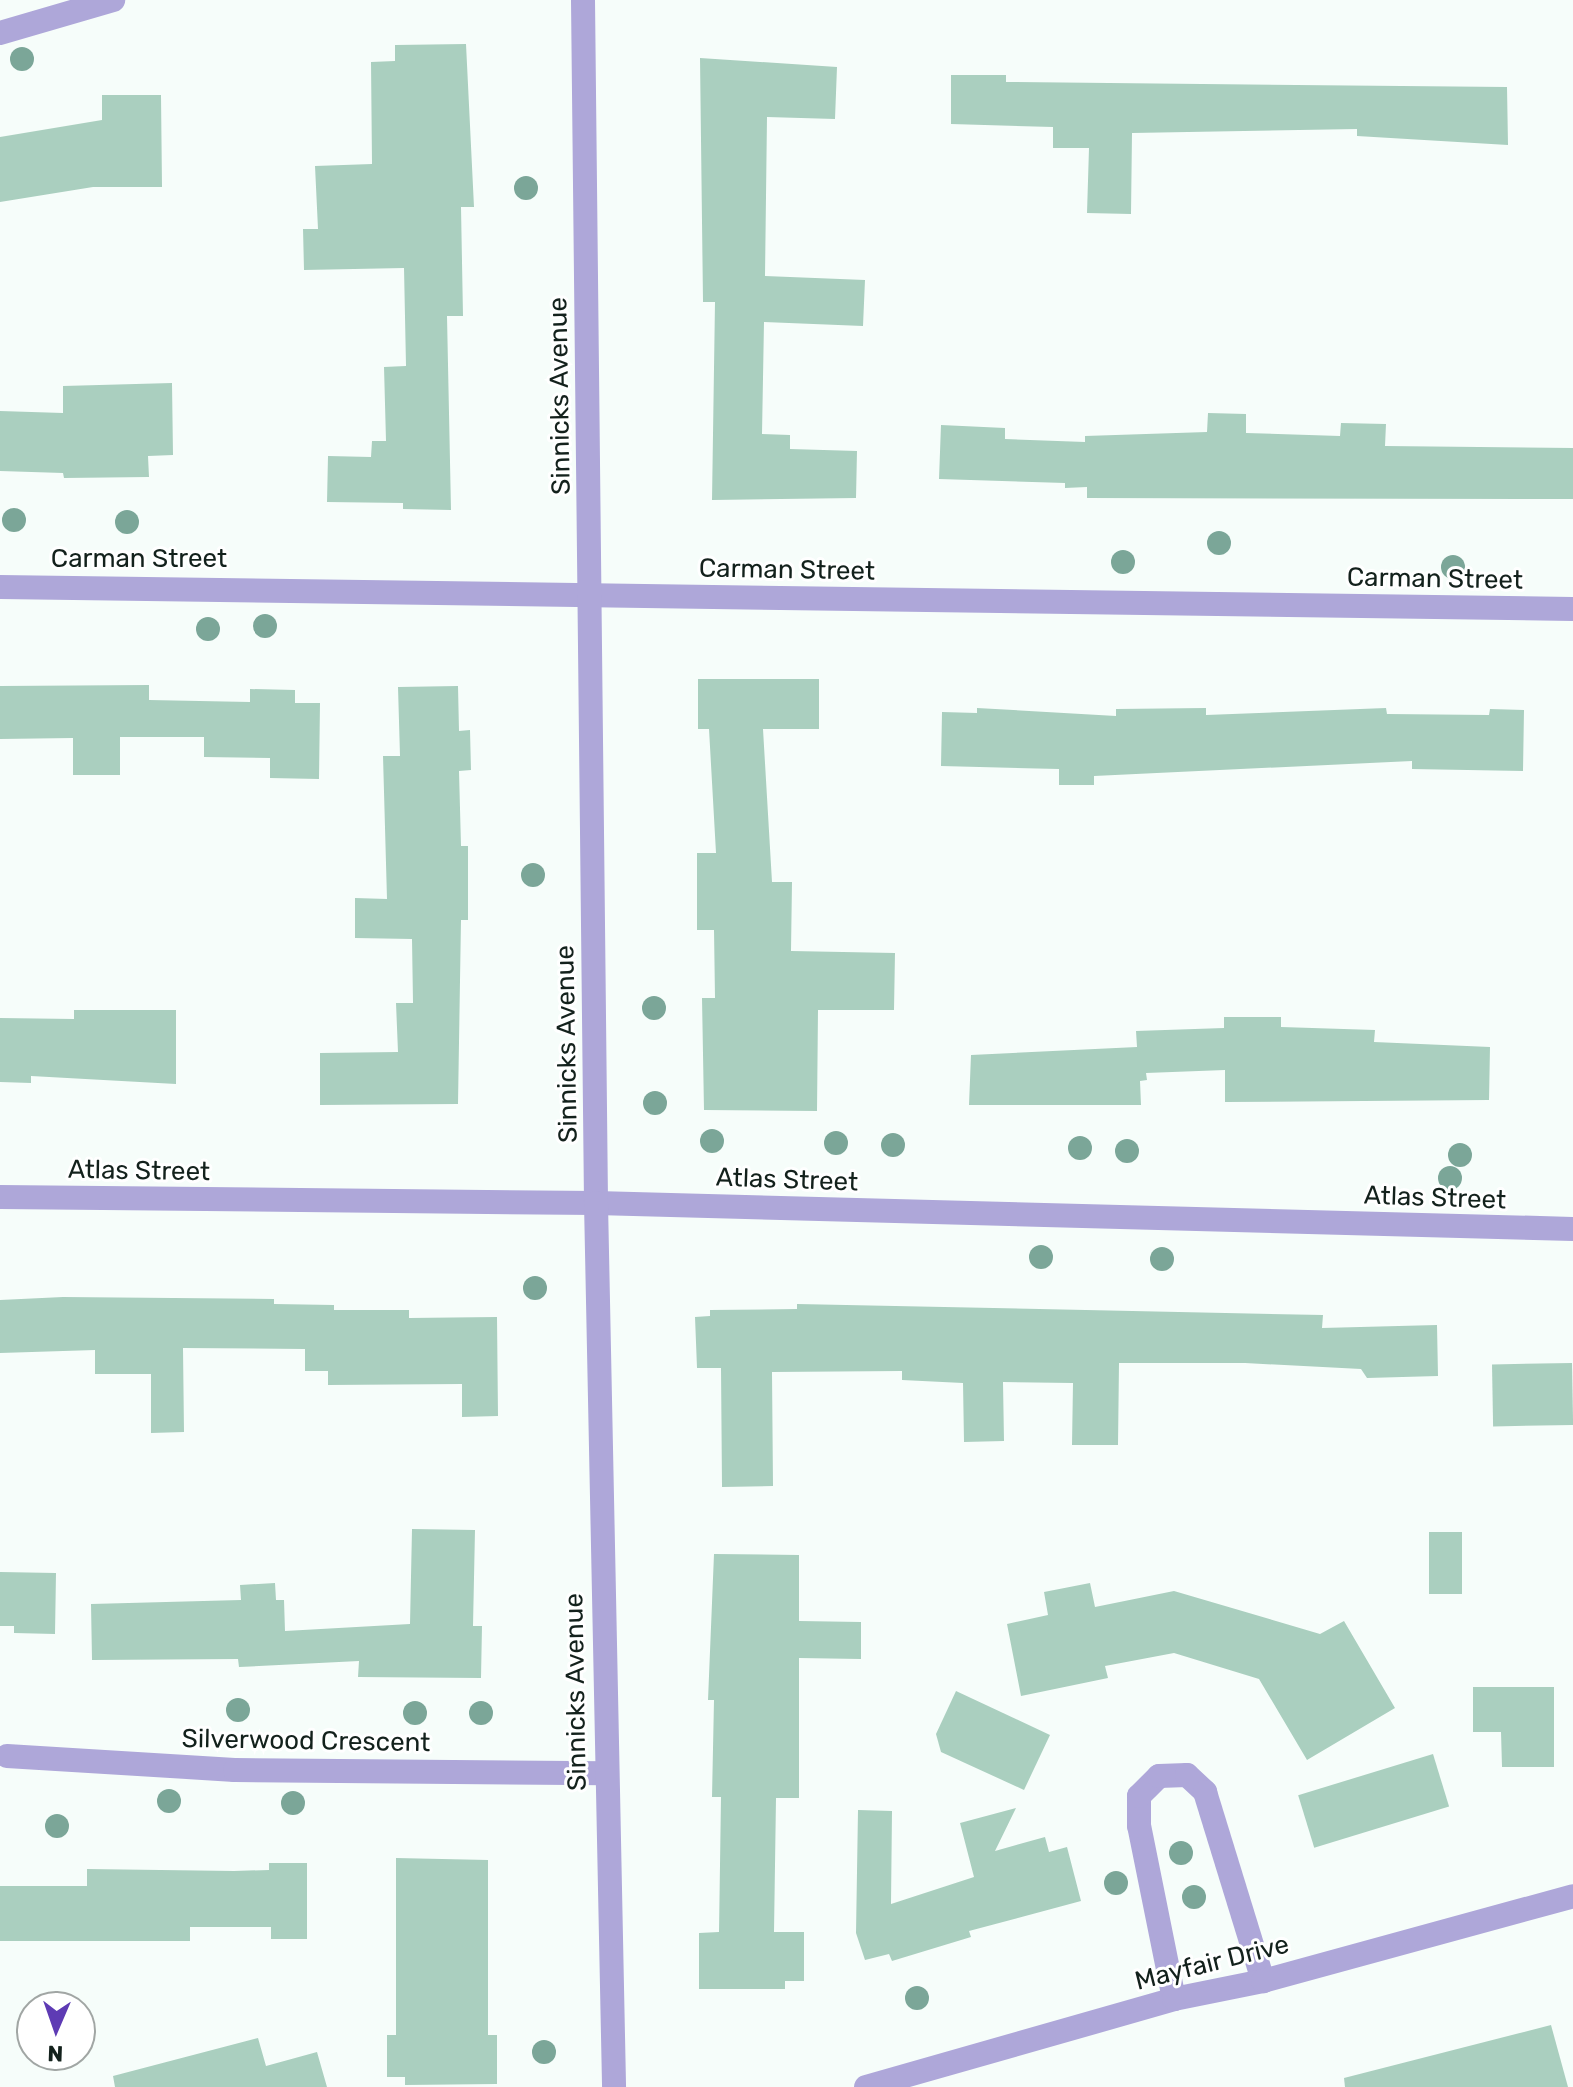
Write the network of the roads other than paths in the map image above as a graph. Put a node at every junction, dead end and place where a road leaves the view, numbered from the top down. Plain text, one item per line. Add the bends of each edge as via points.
1 (113, 0) edge
2 (583, 0) edge
3 (0, 33) edge
4 (0, 587) edge
5 (590, 596) junction
6 (1573, 609) edge
7 (0, 1197) edge
8 (596, 1203) junction
9 (1573, 1229) edge
10 (7, 1756) dead end
11 (605, 1773) junction
12 (1573, 1896) edge
13 (1263, 1981) junction
14 (1174, 1999) junction
15 (614, 2087) edge
16 (866, 2087) edge

1 - 3 street
2 - 5 street, Sinnicks Avenue
4 - 5 street, Carman Street
5 - 6 street, Carman Street
5 - 8 street, Sinnicks Avenue
7 - 8 street, Atlas Street
8 - 9 street, Atlas Street
8 - 11 street, Sinnicks Avenue
10 - 11 street, Silverwood Crescent via 235,1770
11 - 15 street, Sinnicks Avenue
12 - 13 street, Mayfair Drive
13 - 14 street, Mayfair Drive
13 - 14 street via 1205,1792 1187,1775 1159,1776 1139,1796 1139,1826
14 - 16 street, Mayfair Drive

